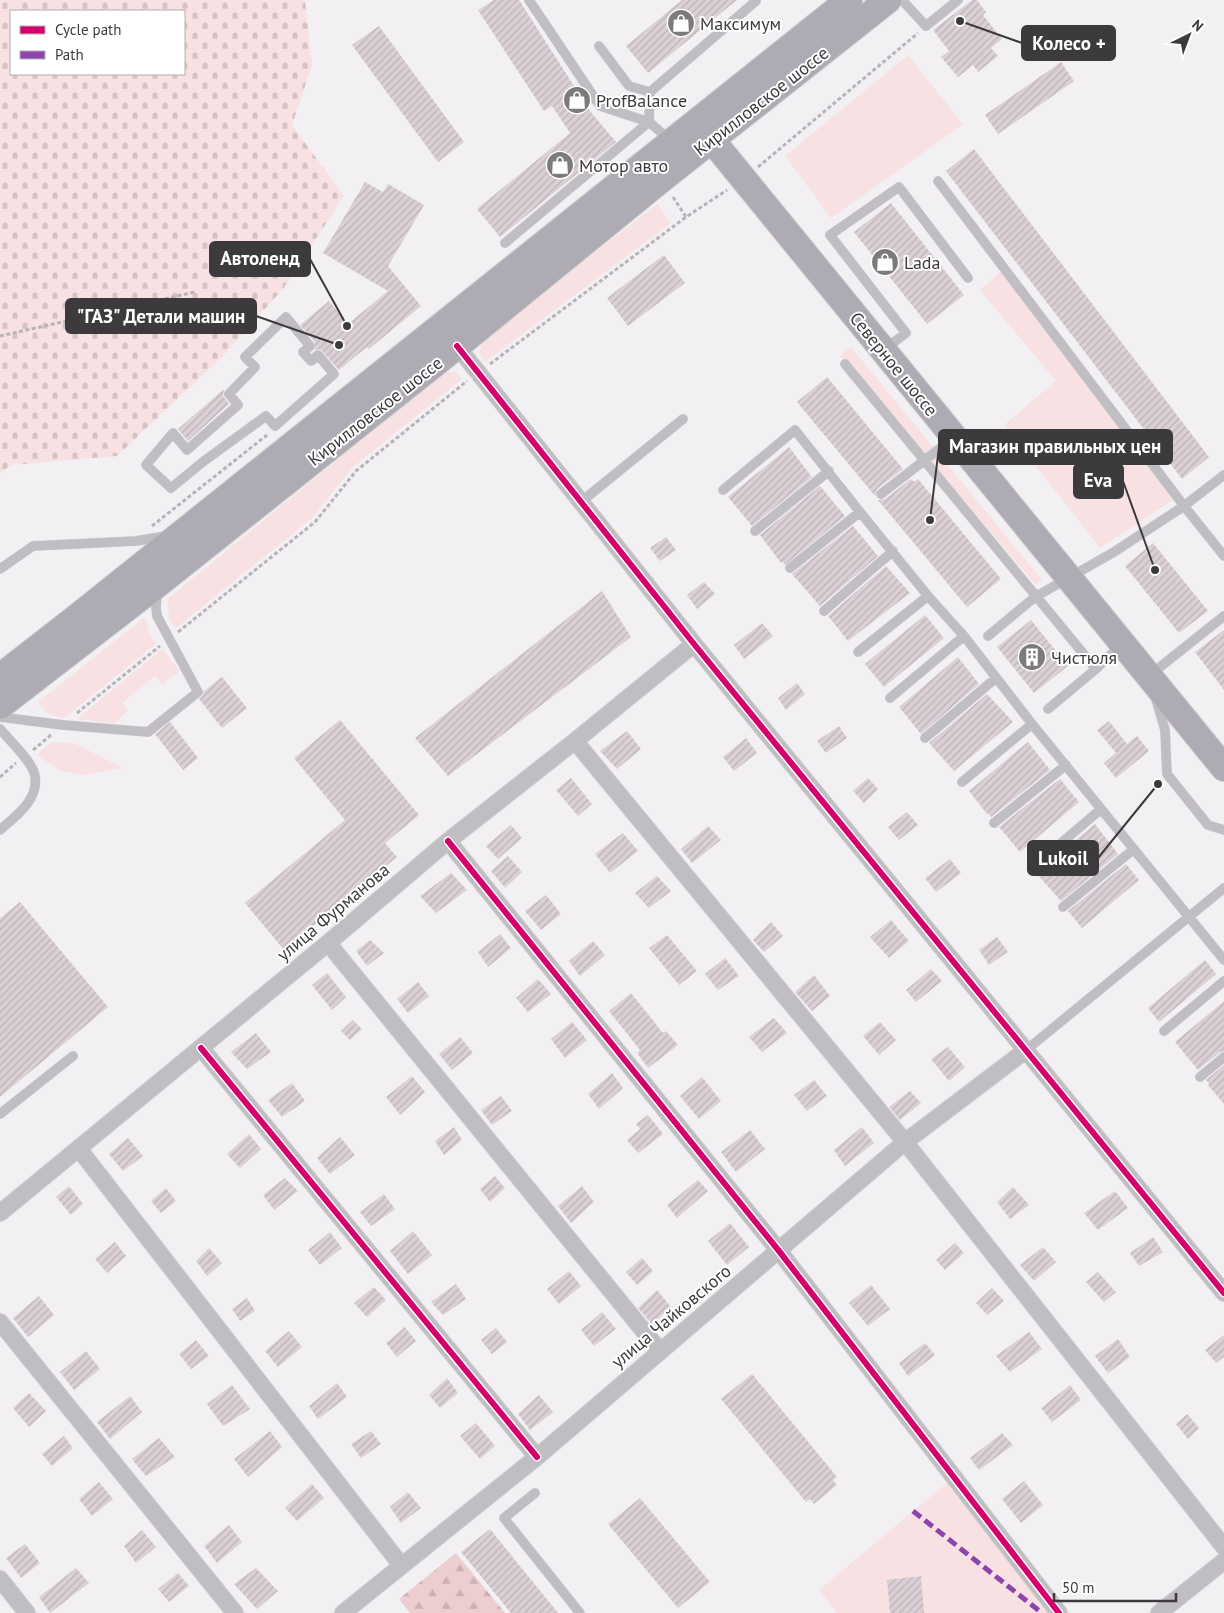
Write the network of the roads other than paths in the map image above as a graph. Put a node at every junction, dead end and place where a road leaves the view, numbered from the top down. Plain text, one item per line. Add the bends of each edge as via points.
1 (529, 0) edge
2 (755, 0) edge
3 (849, 0) edge
4 (888, 0) edge
5 (902, 0) edge
6 (958, 0) edge
7 (599, 46) dead end
8 (650, 92) junction
9 (649, 122) junction
10 (704, 131) junction
11 (672, 142) junction
12 (938, 181) dead end
13 (505, 243) dead end
14 (968, 278) dead end
15 (457, 346) junction
16 (883, 350) junction
17 (845, 364) dead end
18 (285, 418) junction
19 (683, 419) dead end
20 (294, 433) junction
21 (954, 437) junction
22 (924, 461) junction
23 (828, 471) junction
24 (1224, 475) edge
25 (723, 490) dead end
26 (882, 494) dead end
27 (582, 501) junction
28 (1184, 506) junction
29 (860, 512) junction
30 (755, 531) dead end
31 (181, 533) junction
32 (894, 551) junction
33 (1224, 556) edge
34 (790, 568) dead end
35 (0, 569) edge
36 (1068, 576) junction
37 (158, 584) junction
38 (928, 596) junction
39 (1035, 597) junction
40 (824, 611) dead end
41 (1224, 616) edge
42 (964, 636) junction
43 (988, 636) dead end
44 (694, 644) junction
45 (1123, 644) junction
46 (858, 652) dead end
47 (1096, 669) junction
48 (1149, 676) junction
49 (0, 677) edge
50 (996, 678) junction
51 (890, 698) dead end
52 (0, 706) edge
53 (1048, 709) dead end
54 (0, 717) edge
55 (1032, 724) junction
56 (0, 729) edge
57 (925, 738) dead end
58 (575, 741) junction
59 (1066, 764) junction
60 (1224, 768) edge
61 (962, 782) dead end
62 (1101, 809) junction
63 (994, 823) dead end
64 (0, 830) edge
65 (1224, 830) edge
66 (448, 841) junction
67 (1134, 849) junction
68 (1032, 868) dead end
69 (1224, 888) edge
70 (1063, 907) dead end
71 (1189, 917) junction
72 (328, 943) junction
73 (1224, 960) edge
74 (1224, 981) edge
75 (1164, 1031) dead end
76 (202, 1048) junction
77 (1025, 1050) junction
78 (73, 1056) dead end
79 (1224, 1057) edge
80 (1200, 1077) dead end
81 (0, 1114) edge
82 (905, 1142) junction
83 (79, 1148) junction
84 (0, 1213) edge
85 (779, 1251) junction
86 (1224, 1293) edge
87 (0, 1322) edge
88 (660, 1351) junction
89 (537, 1457) junction
90 (535, 1493) dead end
91 (1224, 1547) edge
92 (1224, 1561) edge
93 (401, 1565) junction
94 (0, 1579) edge
95 (27, 1613) edge
96 (235, 1613) edge
97 (343, 1613) edge
98 (580, 1613) edge
99 (1058, 1613) edge
100 (1159, 1613) edge

1 - 9 lane via 600,106
2 - 8 lane
3 - 10 main road, Кирилловское шоссе
4 - 10 main road, Кирилловское шоссе
5 - 6 lane via 926,26
7 - 8 lane via 629,86
8 - 9 lane
9 - 11 lane
9 - 13 lane
10 - 11 main road, Кирилловское шоссе
10 - 15 main road, Кирилловское шоссе
10 - 16 main road, Северное шоссе
11 - 20 main road, Кирилловское шоссе
12 - 28 lane
14 - 16 lane via 899,187 830,235 906,333
15 - 27 street
15 - 37 main road, Кирилловское шоссе
16 - 21 main road, Северное шоссе
17 - 22 lane
18 - 18 lane via 334,374 318,355 311,361 303,352 310,346 286,317 245,357 255,367 229,394 238,405 187,450 173,433 146,466 171,488 266,416 275,426
18 - 20 lane
19 - 27 lane
20 - 31 main road, Кирилловское шоссе
21 - 22 lane
21 - 36 main road, Северное шоссе
22 - 26 lane
22 - 39 lane
23 - 25 lane via 795,430
23 - 29 lane
23 - 30 lane
24 - 28 lane
27 - 44 street
28 - 33 lane
28 - 36 lane via 1114,552
29 - 32 lane
29 - 34 lane
31 - 35 lane via 136,540 33,546
31 - 49 main road, Кирилловское шоссе
32 - 38 lane
32 - 40 lane
36 - 39 lane
36 - 45 main road, Северное шоссе
37 - 52 main road, Кирилловское шоссе
37 - 54 lane via 157,616 198,692 148,732
38 - 42 lane
38 - 46 lane
39 - 43 lane
39 - 47 lane
41 - 48 lane
42 - 50 lane
42 - 51 lane
44 - 58 street, улица Фурманова
44 - 77 street
45 - 47 lane
45 - 48 main road, Северное шоссе
47 - 53 lane
48 - 60 main road, Северное шоссе
48 - 65 lane via 1165,730 1167,774 1208,825
50 - 55 lane
50 - 57 lane
55 - 59 lane
55 - 61 lane
56 - 64 lane via 35,776 28,803
58 - 66 street, улица Фурманова
58 - 82 street
59 - 62 lane
59 - 63 lane
62 - 67 lane
62 - 68 lane
66 - 72 street, улица Фурманова
66 - 85 street
67 - 70 lane
67 - 71 lane
69 - 71 lane
71 - 73 lane
71 - 77 lane
72 - 76 street, улица Фурманова
72 - 88 street
74 - 75 lane
76 - 83 street, улица Фурманова
76 - 89 street
77 - 82 street, улица Чайковского
77 - 86 street
78 - 81 lane
79 - 80 lane
82 - 85 street, улица Чайковского
82 - 91 street
83 - 84 street, улица Фурманова
83 - 93 street
85 - 88 street, улица Чайковского
85 - 99 street
87 - 96 street
88 - 89 street, улица Чайковского
89 - 93 street, улица Чайковского
90 - 98 lane via 504,1518
92 - 100 street
93 - 97 street, улица Чайковского
94 - 95 street

